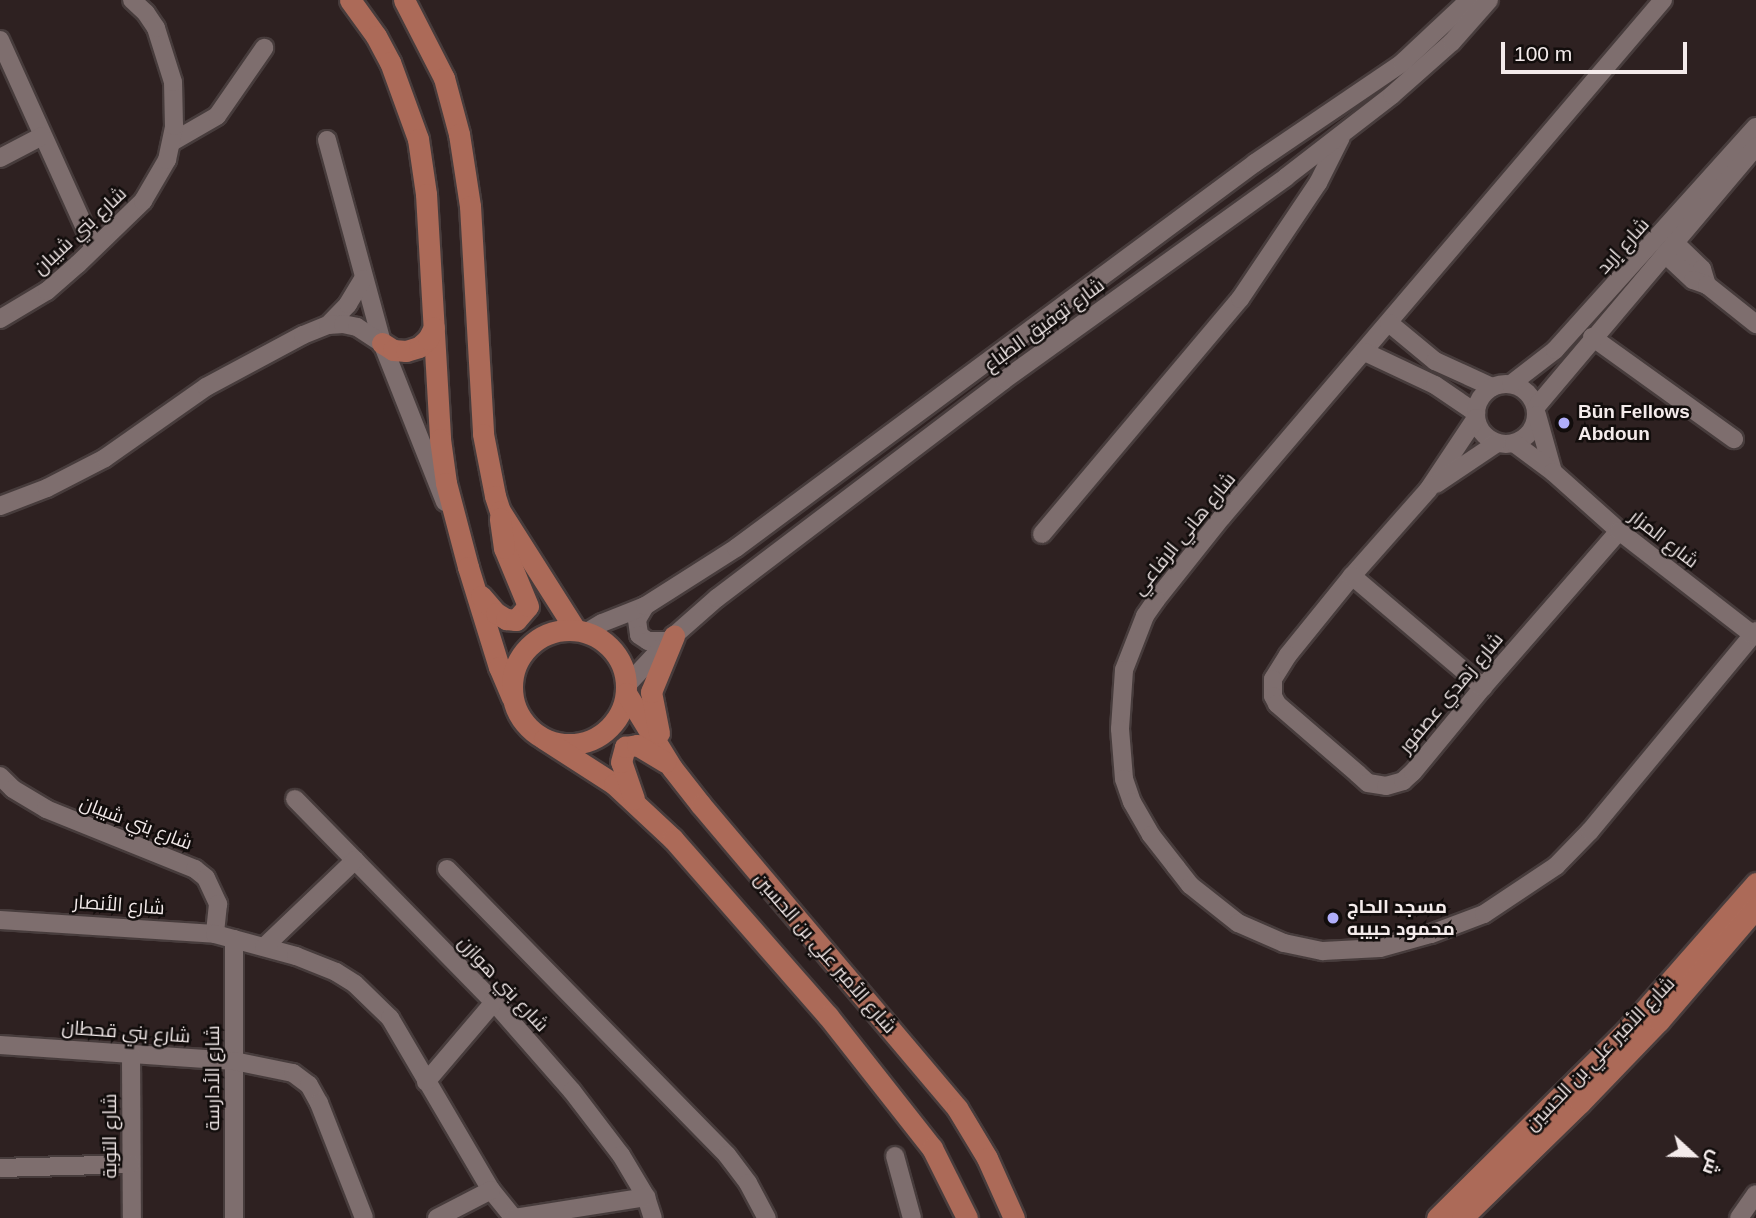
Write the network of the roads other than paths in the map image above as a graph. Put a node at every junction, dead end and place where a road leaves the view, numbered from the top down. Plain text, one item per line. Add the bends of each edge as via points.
1 (132, 0) edge
2 (349, 0) edge
3 (404, 0) edge
4 (1469, 0) edge
5 (1489, 0) edge
6 (1663, 0) edge
7 (0, 40) edge
8 (264, 48) dead end
9 (1756, 127) edge
10 (1342, 134) junction
11 (42, 136) junction
12 (327, 140) dead end
13 (172, 142) junction
14 (1756, 147) edge
15 (0, 158) edge
16 (1255, 163) junction
17 (1270, 188) junction
18 (94, 248) junction
19 (1670, 248) junction
20 (363, 279) junction
21 (1, 315) edge
22 (1389, 323) junction
23 (1756, 324) edge
24 (328, 325) junction
25 (434, 327) junction
26 (1592, 337) junction
27 (382, 343) junction
28 (1365, 352) junction
29 (1511, 384) junction
30 (1492, 387) junction
31 (1536, 411) junction
32 (1476, 416) junction
33 (1734, 439) dead end
34 (1506, 443) junction
35 (1553, 472) junction
36 (1428, 489) junction
37 (0, 506) edge
38 (500, 511) junction
39 (456, 526) junction
40 (1619, 531) junction
41 (1042, 534) dead end
42 (1352, 576) junction
43 (478, 592) junction
44 (645, 606) junction
45 (581, 631) junction
46 (1754, 633) edge
47 (671, 638) junction
48 (1483, 687) junction
49 (626, 689) junction
50 (512, 697) junction
51 (544, 739) junction
52 (672, 768) junction
53 (0, 776) edge
54 (295, 799) dead end
55 (635, 802) junction
56 (355, 860) junction
57 (447, 869) dead end
58 (1756, 883) edge
59 (1756, 908) edge
60 (0, 920) edge
61 (215, 934) junction
62 (234, 939) junction
63 (264, 947) junction
64 (494, 1002) junction
65 (0, 1045) edge
66 (131, 1053) junction
67 (234, 1061) junction
68 (426, 1082) junction
69 (895, 1157) dead end
70 (131, 1164) junction
71 (0, 1168) edge
72 (491, 1190) junction
73 (1756, 1194) edge
74 (646, 1197) junction
75 (132, 1218) edge
76 (234, 1218) edge
77 (363, 1218) edge
78 (437, 1218) edge
79 (514, 1218) edge
80 (653, 1218) edge
81 (767, 1218) edge
82 (912, 1218) edge
83 (967, 1218) edge
84 (1014, 1218) edge
85 (1437, 1218) edge
86 (1462, 1218) edge
87 (1740, 1218) edge

1 - 13 street, شارع بني شيبان via 152,22 166,52 174,99
2 - 25 main road via 390,62 418,139
3 - 38 main road via 444,78 459,134 470,206 483,434
4 - 16 street, شارع توفيق الطباع via 1402,63
5 - 10 street, شارع توفيق الطباع via 1424,68
6 - 22 street, شارع هاني الرفاعي
7 - 11 street
8 - 13 street via 217,117
9 - 29 street, شارع إربد via 1555,350
10 - 17 street, شارع توفيق الطباع
10 - 41 street via 1305,204 1240,299
11 - 15 street
11 - 18 street
12 - 20 street
13 - 18 street, شارع بني شيبان via 143,201
14 - 19 street, شارع إربد
16 - 17 street
16 - 44 street, شارع توفيق الطباع via 736,548
17 - 47 street, شارع توفيق الطباع via 1004,380
18 - 21 street, شارع بني شيبان via 47,291
19 - 23 street via 1692,280 1707,285
19 - 26 street, شارع إربد
20 - 24 street
20 - 27 street
22 - 28 street, شارع هاني الرفاعي
22 - 30 street via 1435,361
24 - 27 street via 357,327
24 - 37 street via 230,373 86,468
25 - 27 main road via 419,347 393,350
25 - 39 main road via 440,439
26 - 31 street, شارع إربد
26 - 33 street
27 - 39 street
28 - 32 street via 1434,385
28 - 46 street, شارع هاني الرفاعي via 1156,600 1124,670 1120,748 1132,802 1150,835 1190,885 1231,918 1250,931 1284,943 1336,952 1398,944 1484,914 1569,853
29 - 30 street
29 - 31 street via 1527,392
30 - 32 street via 1480,398
31 - 34 street via 1530,432
31 - 35 street
32 - 34 street via 1483,434
32 - 36 street, شارع زهدي عصفور
34 - 35 street, شارع المزار
34 - 36 street, شارع زهدي عصفور
35 - 40 street, شارع المزار
36 - 42 street, شارع زهدي عصفور
38 - 43 main road via 504,548 528,606 516,620 506,619
38 - 45 main road
39 - 43 main road
40 - 46 street, شارع المزار
40 - 48 street, شارع زهدي عصفور
42 - 48 street
42 - 48 street, شارع زهدي عصفور via 1277,670 1272,688 1277,704 1358,775 1377,785 1403,782
43 - 50 main road
44 - 45 street, شارع توفيق الطباع
44 - 47 street via 637,620 639,635 654,643
45 - 49 main road via 603,640 615,653
45 - 50 main road via 551,632 528,646 514,670
47 - 49 street, شارع توفيق الطباع
47 - 52 main road via 651,703
49 - 51 main road via 616,719 596,737 570,744
49 - 52 main road, شارع الأمير علي بن الحسين
50 - 51 main road via 523,722
51 - 55 main road, شارع الأمير علي بن الحسين
52 - 55 main road via 643,747 625,747 621,762
52 - 84 main road, شارع الأمير علي بن الحسين via 957,1108 987,1158
53 - 61 street, شارع بني شيبان via 46,808 195,869 206,878 218,904
54 - 56 street, شارع بني هوازن
55 - 83 main road, شارع الأمير علي بن الحسين via 828,1016 932,1148
56 - 63 street
56 - 64 street, شارع بني هوازن
57 - 81 street, شارع بني هوازن via 727,1155
58 - 85 main road, شارع الأمير علي بن الحسين via 1626,1031
59 - 86 main road, شارع الأمير علي بن الحسين via 1659,1021
60 - 61 street, شارع الأنصار
61 - 62 street, شارع الأنصار
62 - 63 street
62 - 67 street, شارع الأدارسة
63 - 68 street via 316,964 355,984 390,1018
64 - 68 street
64 - 74 street, شارع بني هوازن via 572,1091 621,1155
65 - 66 street, شارع بني قحطان
66 - 67 street, شارع بني قحطان
66 - 70 street, شارع التوبة
67 - 76 street, شارع الأدارسة
67 - 77 street, شارع بني قحطان via 293,1073 309,1085
68 - 72 street
69 - 82 street
70 - 71 street
70 - 75 street, شارع التوبة
72 - 78 street
72 - 79 street
73 - 87 street
74 - 79 street
74 - 80 street, شارع بني هوازن

